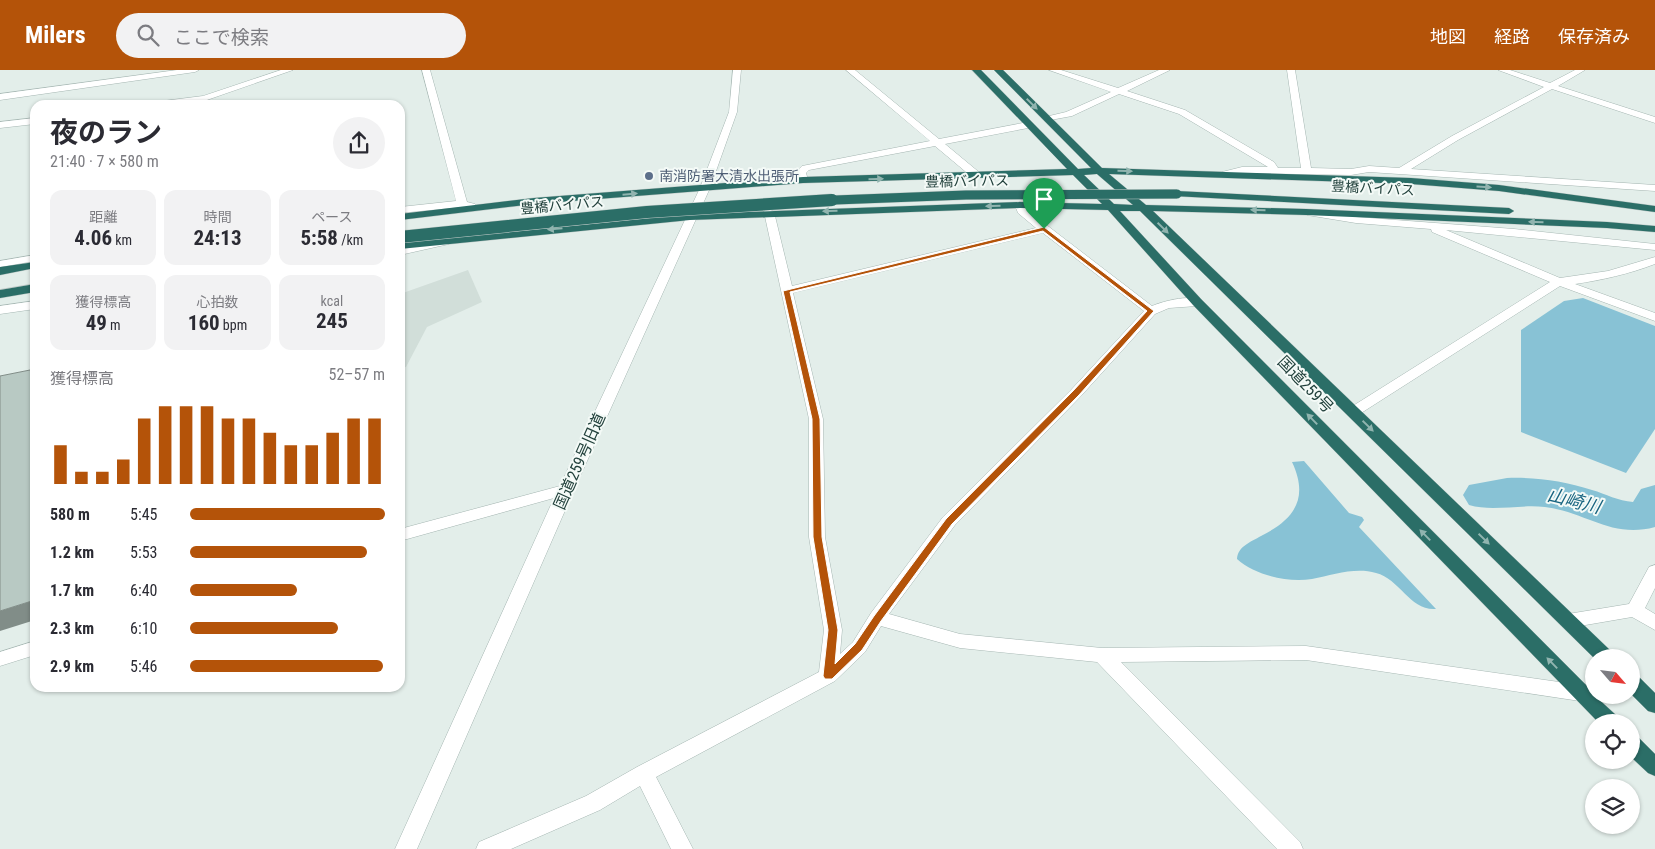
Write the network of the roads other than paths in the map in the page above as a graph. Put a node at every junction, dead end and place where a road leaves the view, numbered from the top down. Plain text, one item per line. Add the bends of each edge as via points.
1 (196, 70) edge
2 (289, 70) edge
3 (426, 70) edge
4 (737, 70) edge
5 (850, 70) edge
6 (976, 70) edge
7 (998, 70) edge
8 (1053, 70) edge
9 (1166, 70) edge
10 (1291, 70) edge
11 (1502, 70) edge
12 (1581, 70) edge
13 (1552, 86) junction
14 (1119, 92) junction
15 (0, 97) edge
16 (209, 100) edge
17 (1048, 119) junction
18 (1655, 120) edge
19 (30, 122) edge
20 (0, 125) edge
21 (1028, 125) junction
22 (936, 143) junction
23 (1099, 170) junction
24 (1275, 170) junction
25 (1306, 170) junction
26 (1076, 171) junction
27 (1402, 172) junction
28 (976, 174) junction
29 (1226, 174) junction
30 (803, 180) junction
31 (706, 188) junction
32 (1655, 188) edge
33 (462, 204) junction
34 (1020, 205) junction
35 (1111, 207) junction
36 (1142, 207) junction
37 (477, 208) junction
38 (1655, 209) edge
39 (405, 210) edge
40 (769, 212) junction
41 (1306, 212) junction
42 (405, 216) edge
43 (690, 217) junction
44 (1655, 222) edge
45 (1423, 225) junction
46 (1044, 229) junction
47 (1655, 229) edge
48 (405, 236) edge
49 (466, 238) junction
50 (405, 245) edge
51 (1655, 247) edge
52 (405, 251) edge
53 (30, 259) edge
54 (1655, 260) edge
55 (0, 264) edge
56 (30, 266) edge
57 (0, 271) edge
58 (1558, 282) junction
59 (30, 289) edge
60 (786, 291) junction
61 (0, 294) edge
62 (30, 299) edge
63 (1197, 302) junction
64 (0, 304) edge
65 (30, 306) edge
66 (0, 310) edge
67 (1151, 311) junction
68 (1655, 317) edge
69 (1353, 412) junction
70 (566, 490) junction
71 (405, 534) edge
72 (1655, 571) edge
73 (1635, 610) junction
74 (877, 618) junction
75 (1568, 621) junction
76 (1655, 623) edge
77 (1597, 649) edge
78 (30, 650) edge
79 (1102, 654) junction
80 (0, 659) edge
81 (828, 676) junction
82 (1640, 691) edge
83 (1580, 692) junction
84 (1655, 705) edge
85 (1602, 714) edge
86 (1640, 752) edge
87 (1655, 767) edge
88 (644, 773) junction
89 (406, 849) edge
90 (487, 849) edge
91 (682, 849) edge
92 (1292, 849) edge

1 - 15 street
2 - 16 street
3 - 33 street
4 - 31 street, 国道259号旧道 via 733,112
5 - 22 street
6 - 21 highway, 国道259号
7 -> 17 highway, 国道259号
8 - 14 street
9 - 14 street
10 - 25 street
11 - 13 street
12 - 13 street
13 - 18 street
13 - 27 street via 1455,138
14 - 17 street via 1069,114
14 - 24 street via 1182,112 1271,164
17 - 23 highway, 国道259号
19 - 20 street
21 - 22 street
21 - 26 highway, 国道259号
22 - 28 street
22 - 30 street via 806,168 800,172
23 - 26 highway
23 -> 29 highway
23 - 36 highway, 国道259号
24 - 25 street
24 - 29 street via 1242,170
25 - 27 street
26 - 28 highway
26 - 35 highway, 国道259号
27 - 32 street
30 -> 28 highway
29 -> 38 highway via 1411,181 1498,188
30 - 31 highway
37 -> 31 highway
31 - 43 street, 国道259号旧道
33 - 37 street
33 - 39 street
34 - 35 highway
34 -> 40 highway
34 - 46 street via 1022,211
35 - 36 highway
35 - 63 highway, 国道259号
41 -> 36 highway
36 -> 69 highway, 国道259号
37 - 42 highway
40 - 43 highway
40 - 60 street
41 - 45 street
47 -> 41 highway
43 -> 49 highway
43 - 70 street, 国道259号旧道
44 - 48 highway, 豊橋バイパス, bridge via 1260,197 1040,194 735,206 517,223
45 - 51 street
45 - 58 street
46 - 60 street
46 - 67 street
49 - 50 highway
49 - 52 street
53 - 55 street
54 - 58 street via 1608,275
56 - 57 highway
58 - 68 street
58 - 69 street
59 - 61 highway
60 - 81 street via 816,419 818,537 833,630
62 - 64 highway
63 - 67 street via 1167,304
83 -> 63 highway, 国道259号
65 - 66 street
67 - 74 street via 1076,393 949,521
69 -> 75 highway, 国道259号
70 - 71 street
70 - 89 street, 国道259号旧道
72 - 73 street
73 - 75 street
73 - 76 street
74 - 79 street via 960,641
74 - 81 street via 859,647
75 - 77 highway, 国道259号
78 - 80 street
79 - 83 street via 1306,653
79 - 92 street
81 - 88 street
82 - 84 highway
83 - 85 highway, 国道259号
86 - 87 highway
88 - 90 street via 593,803
88 - 91 street

